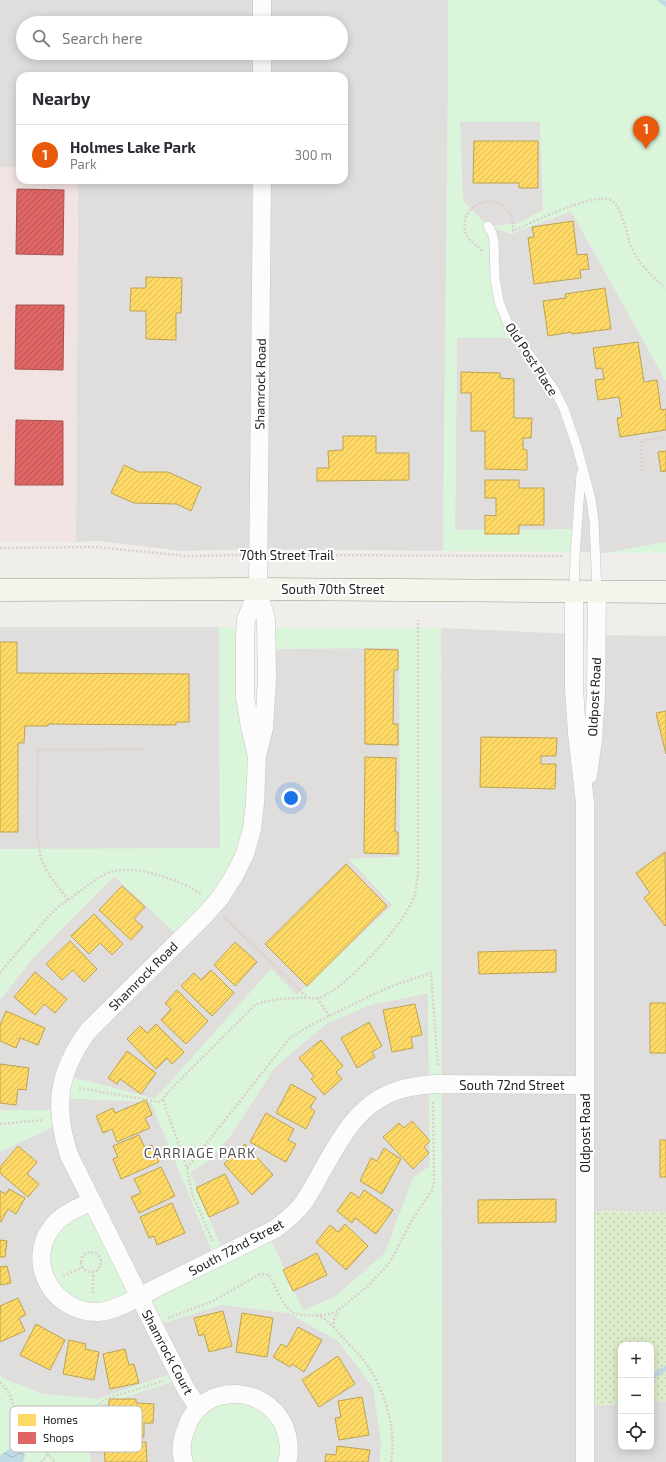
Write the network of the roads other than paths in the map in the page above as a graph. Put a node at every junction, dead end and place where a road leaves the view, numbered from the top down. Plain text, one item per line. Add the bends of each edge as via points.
1 (262, 0) edge
2 (262, 16) edge
3 (262, 60) edge
4 (262, 72) edge
5 (262, 184) edge
6 (488, 226) dead end
7 (582, 466) junction
8 (258, 589) junction
9 (0, 590) edge
10 (574, 591) junction
11 (597, 591) junction
12 (666, 592) edge
13 (585, 803) junction
14 (586, 1085) junction
15 (92, 1201) junction
16 (139, 1296) junction
17 (199, 1408) junction
18 (184, 1462) edge
19 (287, 1462) edge
20 (585, 1462) edge

1 - 2 street
3 - 4 street
5 - 8 street, Shamrock Road
6 - 7 lane, Old Post Place via 494,242 495,278 502,310 508,324 554,389 571,428
7 - 10 lane, Old Post Place
7 - 11 lane, Old Post Place via 594,521
8 - 9 main road, South 70th Street
8 - 10 main road, South 70th Street
8 - 15 street, Shamrock Road via 246,620 245,635 246,696 257,755 256,803 245,854 234,876 213,906 88,1031 76,1047 67,1066 60,1110 63,1136
10 - 11 main road, South 70th Street
10 - 13 street, Oldpost Road via 574,688
11 - 12 main road, South 70th Street
11 - 13 street, Oldpost Road via 596,694
13 - 14 street, Oldpost Road
14 - 16 street, South 72nd Street via 435,1084 399,1090 384,1096 367,1107 352,1122 304,1203 291,1217 275,1229
14 - 20 street, Oldpost Road
15 - 16 street, Shamrock Road
15 - 16 street via 62,1216 51,1228 44,1242 41,1257 47,1283 56,1296 69,1306 84,1311 110,1310
16 - 17 street, Shamrock Court via 187,1391
17 - 18 street, Shamrock Court via 188,1422 182,1440
17 - 19 street, Shamrock Court via 213,1398 230,1394 247,1394 263,1400 276,1412 285,1426 289,1443

